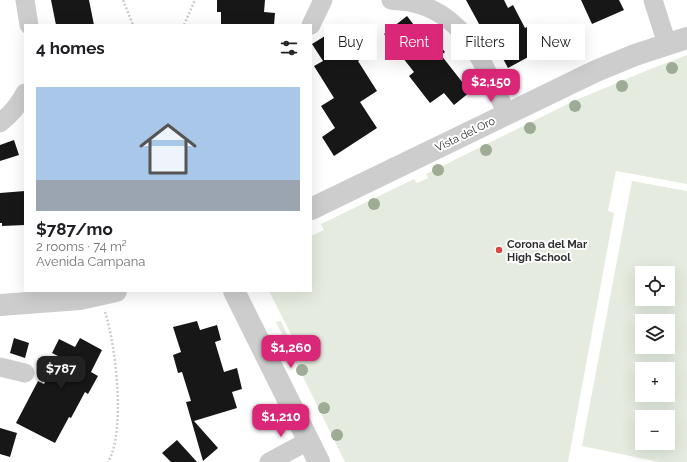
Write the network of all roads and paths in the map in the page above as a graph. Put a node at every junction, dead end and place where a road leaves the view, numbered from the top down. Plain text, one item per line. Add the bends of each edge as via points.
1 (25, 0) edge
2 (123, 0) edge
3 (195, 0) edge
4 (323, 0) edge
5 (391, 0) edge
6 (653, 0) edge
7 (29, 24) edge
8 (133, 24) edge
9 (184, 24) edge
10 (311, 24) edge
11 (677, 41) edge
12 (24, 95) edge
13 (507, 114) junction
14 (0, 123) edge
15 (312, 209) edge
16 (112, 292) edge
17 (234, 292) edge
18 (0, 305) edge
19 (106, 314) dead end
20 (0, 366) edge
21 (24, 373) dead end
22 (308, 441) junction
23 (108, 462) edge
24 (269, 462) edge
25 (319, 462) edge

1 - 7 street
2 - 8 path
3 - 9 path
4 - 10 street
5 - 13 street via 432,9 460,29 473,45
6 - 11 street
11 - 13 street, Vista del Oro via 596,71
12 - 14 street via 10,115
13 - 15 street, Vista del Oro
16 - 18 street via 80,299
17 - 22 street
19 - 23 path via 119,398 113,454
20 - 21 street
22 - 24 street
22 - 25 street

